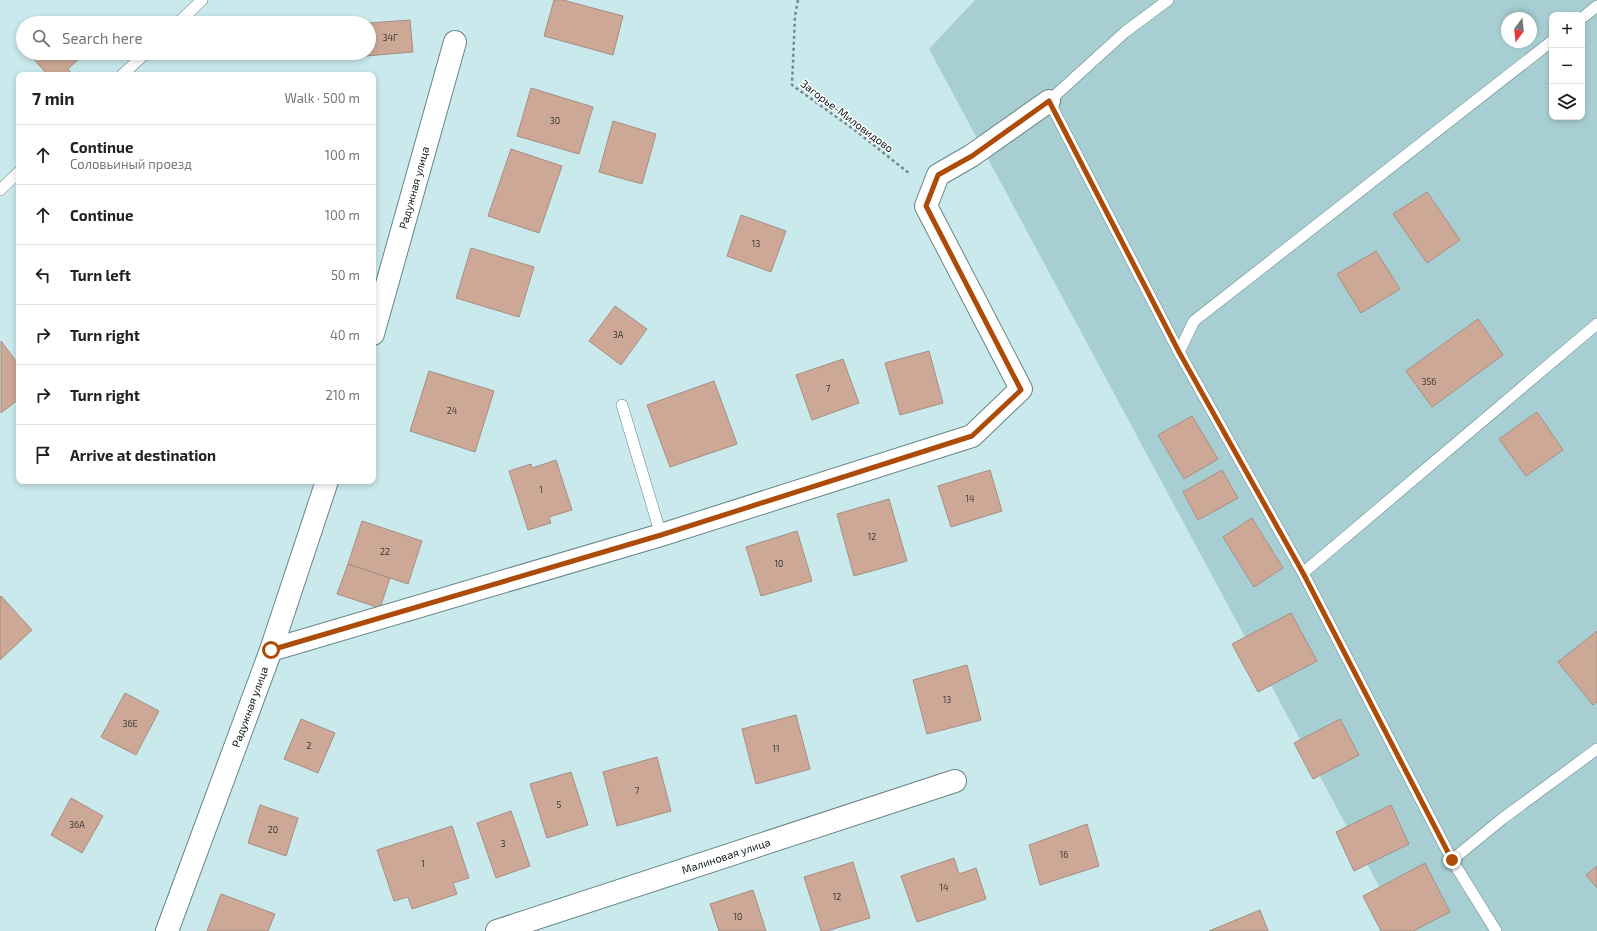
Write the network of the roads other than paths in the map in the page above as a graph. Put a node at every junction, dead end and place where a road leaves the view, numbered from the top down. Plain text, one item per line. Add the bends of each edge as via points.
1 (202, 0) edge
2 (1168, 0) edge
3 (1597, 6) edge
4 (185, 16) edge
5 (1585, 16) edge
6 (454, 42) dead end
7 (1549, 43) edge
8 (138, 60) edge
9 (125, 72) edge
10 (1049, 101) junction
11 (16, 175) edge
12 (0, 190) edge
13 (376, 323) edge
14 (1597, 324) edge
15 (1179, 352) junction
16 (622, 406) dead end
17 (325, 484) edge
18 (661, 535) junction
19 (1303, 573) junction
20 (271, 650) junction
21 (1597, 749) edge
22 (955, 781) dead end
23 (1452, 860) junction
24 (167, 931) edge
25 (497, 931) edge
26 (1496, 931) edge

1 - 4 lane
2 - 10 lane via 1125,32
3 - 5 lane
6 - 13 street, Радужная улица
7 - 15 lane via 1194,321
8 - 9 lane
10 - 15 lane
10 - 18 street via 972,156 938,175 926,206 1021,390 972,436
11 - 12 lane
14 - 19 lane
15 - 19 lane
16 - 18 lane
17 - 20 street, Радужная улица
18 - 20 street
19 - 23 lane
20 - 24 street, Радужная улица
21 - 23 lane via 1502,819
22 - 25 street, Малиновая улица
23 - 26 lane

